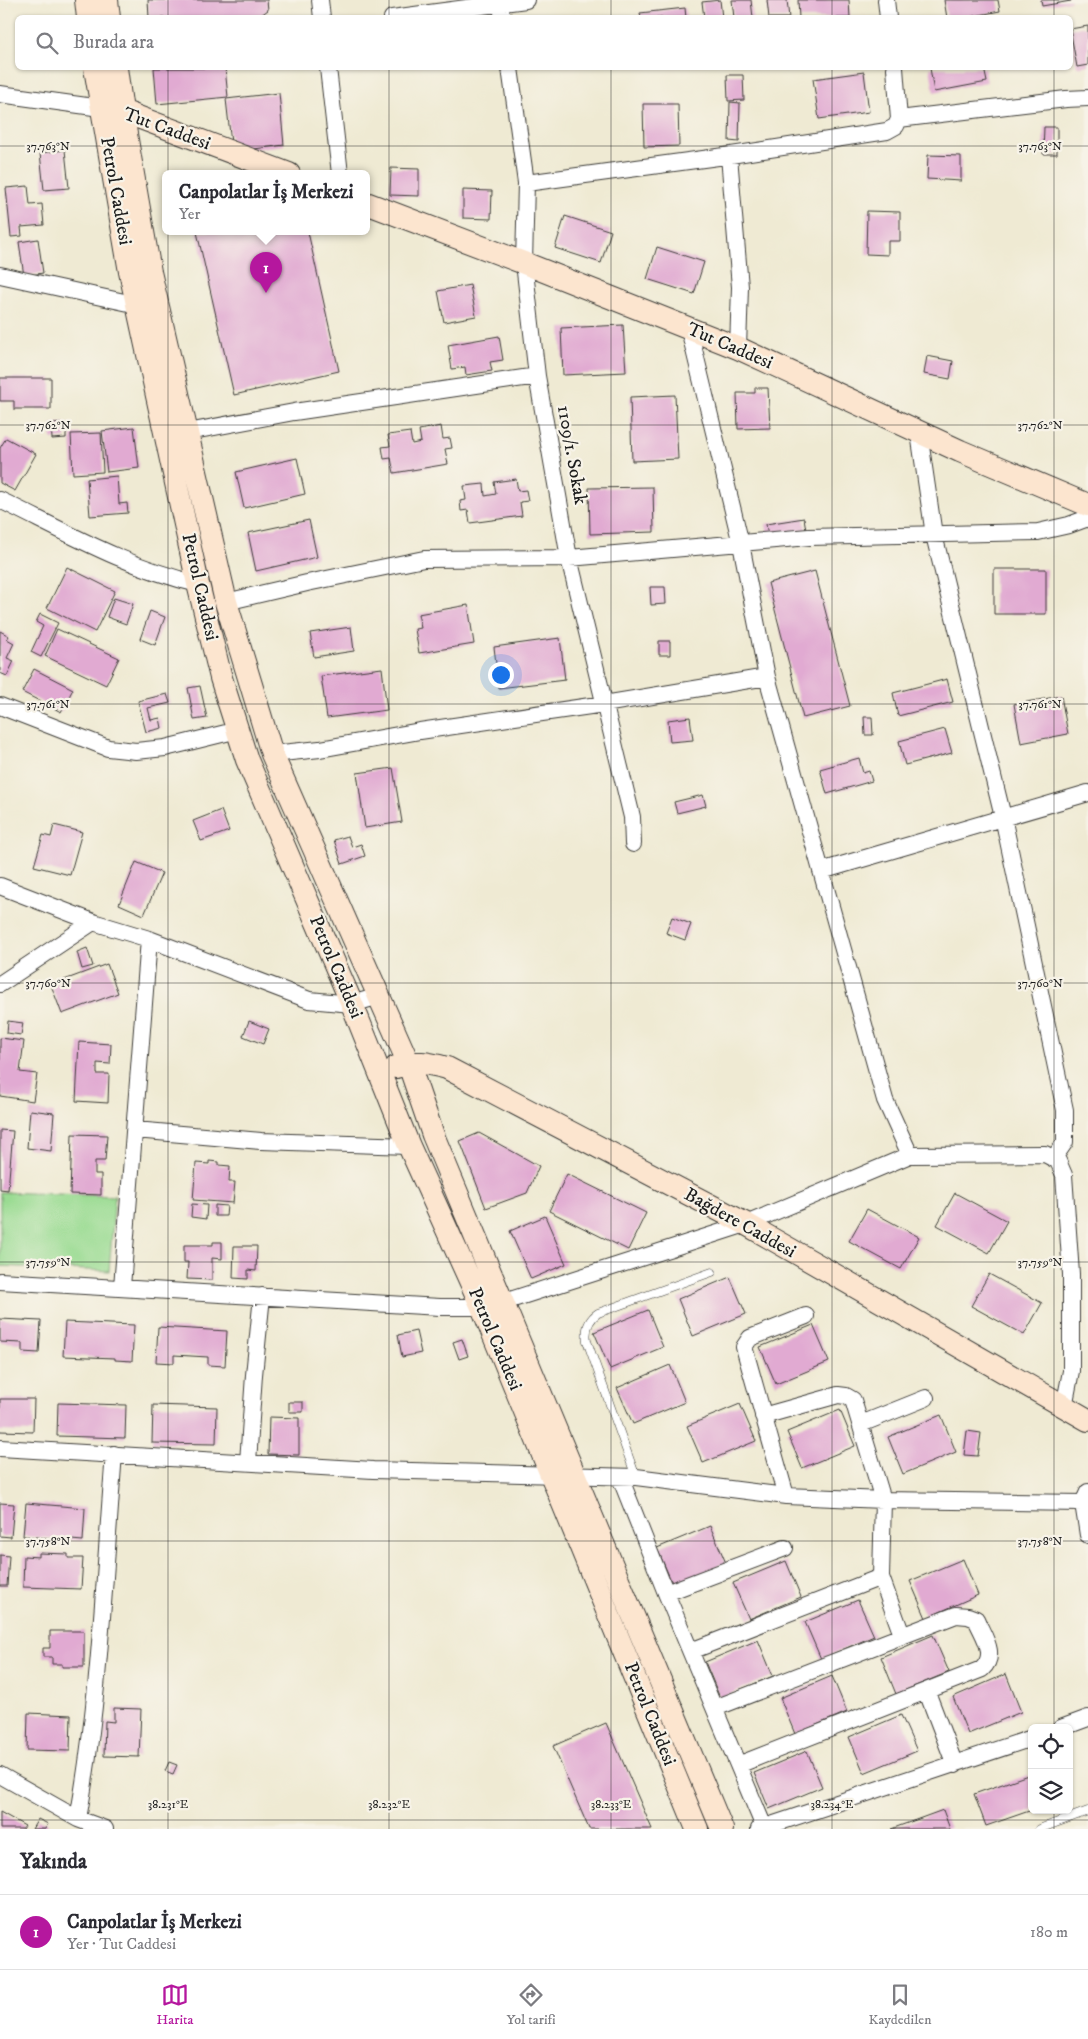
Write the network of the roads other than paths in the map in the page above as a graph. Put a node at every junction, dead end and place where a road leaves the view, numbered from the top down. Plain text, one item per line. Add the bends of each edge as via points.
1 (86, 0) edge
2 (107, 0) edge
3 (320, 0) edge
4 (526, 0) edge
5 (886, 0) edge
6 (501, 7) edge
7 (88, 15) edge
8 (109, 15) edge
9 (322, 15) edge
10 (422, 15) edge
11 (888, 15) edge
12 (96, 70) edge
13 (116, 70) edge
14 (328, 70) edge
15 (510, 70) edge
16 (895, 70) edge
17 (0, 94) edge
18 (1088, 98) edge
19 (111, 110) junction
20 (899, 119) junction
21 (729, 156) junction
22 (278, 170) edge
23 (340, 170) edge
24 (526, 183) junction
25 (370, 205) edge
26 (524, 263) junction
27 (0, 275) edge
28 (138, 305) junction
29 (689, 329) junction
30 (738, 348) junction
31 (538, 376) junction
32 (919, 432) junction
33 (177, 434) junction
34 (0, 500) edge
35 (1088, 506) edge
36 (1088, 518) edge
37 (934, 535) junction
38 (742, 544) junction
39 (569, 558) junction
40 (198, 584) junction
41 (226, 602) junction
42 (767, 677) junction
43 (604, 704) junction
44 (0, 706) edge
45 (238, 730) junction
46 (272, 754) junction
47 (1088, 793) edge
48 (1004, 818) junction
49 (633, 844) dead end
50 (821, 871) junction
51 (0, 886) edge
52 (94, 922) junction
53 (149, 939) junction
54 (0, 984) edge
55 (379, 996) junction
56 (352, 1004) junction
57 (408, 1062) junction
58 (380, 1073) junction
59 (135, 1130) junction
60 (409, 1146) junction
61 (910, 1155) junction
62 (1054, 1158) junction
63 (746, 1224) junction
64 (712, 1272) dead end
65 (0, 1281) edge
66 (122, 1287) junction
67 (262, 1296) junction
68 (504, 1302) junction
69 (482, 1307) junction
70 (806, 1316) dead end
71 (926, 1398) dead end
72 (1064, 1408) junction
73 (763, 1416) junction
74 (1088, 1420) edge
75 (861, 1424) junction
76 (0, 1448) edge
77 (114, 1454) junction
78 (248, 1462) junction
79 (552, 1474) junction
80 (576, 1475) junction
81 (628, 1477) junction
82 (786, 1496) junction
83 (1086, 1497) edge
84 (882, 1500) junction
85 (1088, 1535) edge
86 (785, 1548) dead end
87 (881, 1577) junction
88 (666, 1593) junction
89 (902, 1635) junction
90 (691, 1651) junction
91 (927, 1692) junction
92 (715, 1708) junction
93 (1088, 1718) edge
94 (1072, 1724) edge
95 (1028, 1739) edge
96 (955, 1764) junction
97 (738, 1765) junction
98 (0, 1775) edge
99 (1088, 1811) edge
100 (78, 1819) junction
101 (762, 1828) edge
102 (105, 1829) edge
103 (697, 1829) edge
104 (722, 1829) edge
105 (1039, 1829) edge

1 - 7 main road
2 - 8 main road
3 - 9 street
4 - 6 street
5 - 11 street
6 - 10 street
12 - 19 main road, Petrol Caddesi
13 - 19 main road
14 - 23 street
15 - 24 street, 1109/1. Sokak
16 - 20 street
17 - 19 street
18 - 20 street
19 - 22 main road, Tut Caddesi
19 - 28 main road, Petrol Caddesi
19 - 33 main road via 150,272
20 - 21 street via 896,126 887,131
21 - 24 street
21 - 30 street via 740,287
24 - 26 street, 1109/1. Sokak
25 - 26 main road, Tut Caddesi
26 - 29 main road, Tut Caddesi
26 - 31 street, 1109/1. Sokak
27 - 28 street
28 - 33 main road, Petrol Caddesi
29 - 30 main road, Tut Caddesi
29 - 38 street
30 - 32 main road, Tut Caddesi
31 - 33 street via 294,412
31 - 39 street, 1109/1. Sokak
32 - 35 main road, Tut Caddesi
32 - 37 street
33 - 40 main road, Petrol Caddesi
33 - 41 main road
34 - 40 street via 112,554
36 - 37 street via 1038,532
37 - 38 street via 809,537
37 - 48 street
38 - 39 street
38 - 42 street
39 - 41 street via 424,559
39 - 43 street, 1109/1. Sokak
40 - 45 main road, Petrol Caddesi via 221,678
41 - 46 main road
42 - 43 street
42 - 50 street
43 - 46 street
43 - 49 street, 1109/1. Sokak via 632,817
44 - 45 street via 108,748 136,751 165,748
45 - 56 main road, Petrol Caddesi via 247,760
46 - 55 main road
47 - 48 street
48 - 50 street
48 - 62 street via 1065,1110 1065,1142
50 - 61 street via 885,1100
51 - 52 street
52 - 53 street
52 - 54 street
53 - 56 street via 309,1000
53 - 59 street
55 - 56 street
55 - 57 main road
56 - 58 main road, Petrol Caddesi
57 - 58 main road, Bağdere Caddesi
57 - 63 main road, Bağdere Caddesi via 447,1068
57 - 68 main road via 433,1135
58 - 60 main road, Petrol Caddesi
59 - 60 street via 261,1141
59 - 66 street
60 - 69 main road, Petrol Caddesi
61 - 62 street via 1045,1154
61 - 63 street
62 - 72 street via 1064,1175 1071,1274 1071,1371
63 - 68 street
63 - 72 main road, Bağdere Caddesi
64 - 81 lane via 598,1313 589,1322 587,1341
65 - 66 street
66 - 67 street
67 - 69 street
67 - 78 street
68 - 69 street
68 - 80 main road
69 - 79 main road, Petrol Caddesi
70 - 73 street via 750,1338 745,1343 744,1350
71 - 75 street
72 - 74 main road, Bağdere Caddesi
73 - 75 street via 842,1396 853,1400
73 - 82 street
75 - 84 street
76 - 77 street
77 - 78 street
77 - 100 street via 99,1656 88,1763
78 - 79 street via 373,1470
79 - 80 street
79 - 103 main road, Petrol Caddesi
80 - 81 street
80 - 104 main road
81 - 82 street
81 - 88 street
82 - 84 street
83 - 84 street
83 - 85 street
84 - 87 street
86 - 88 street
87 - 89 street
87 - 90 street
88 - 90 street
89 - 91 street via 956,1615 972,1617 991,1654 985,1667
89 - 92 street
90 - 92 street
91 - 96 street
91 - 97 street
92 - 97 street
93 - 94 street
95 - 96 street
96 - 101 street
97 - 101 street
98 - 100 street
99 - 105 lane
100 - 102 street

